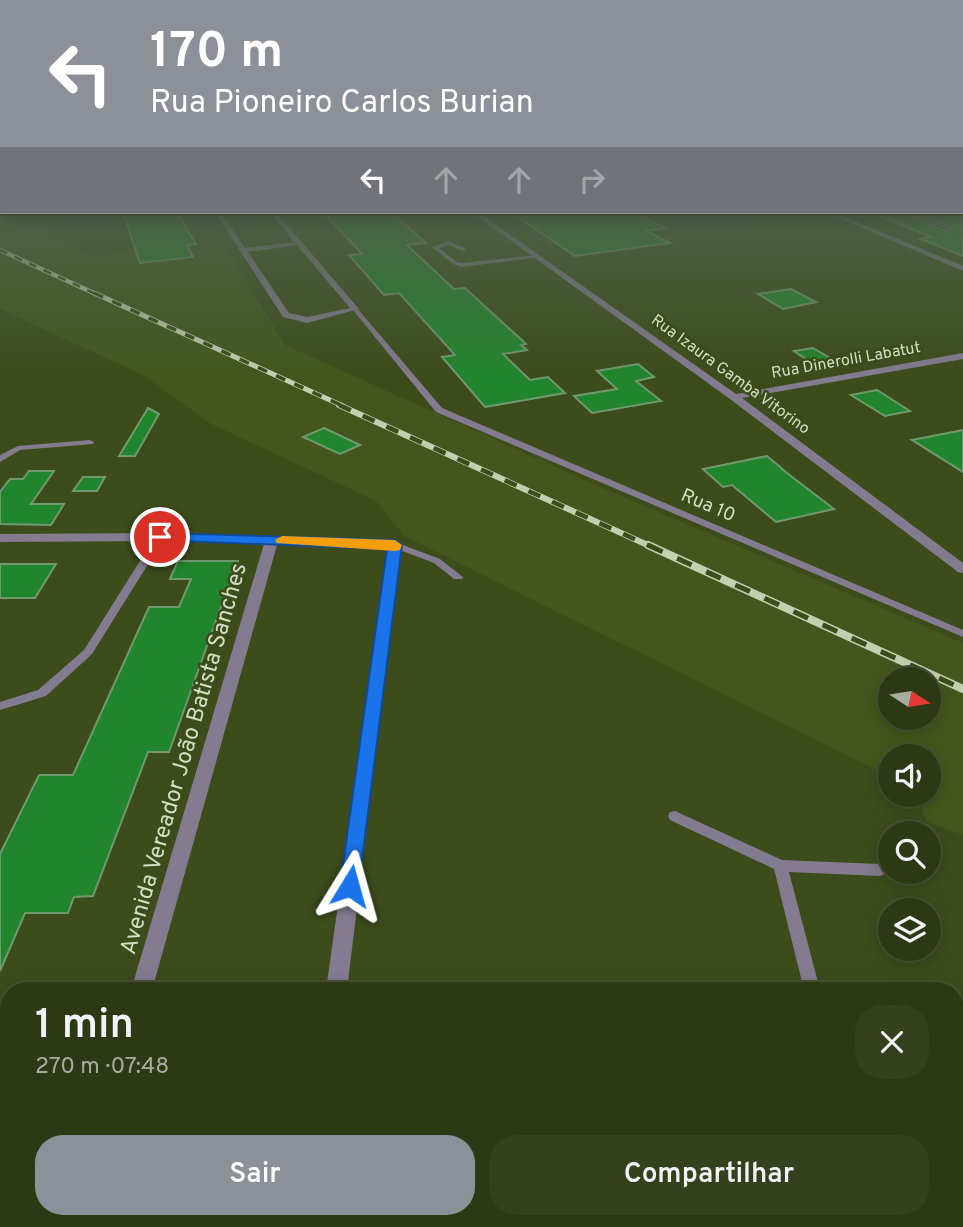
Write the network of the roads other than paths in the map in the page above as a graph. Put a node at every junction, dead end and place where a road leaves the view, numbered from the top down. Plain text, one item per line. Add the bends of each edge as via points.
1 (253, 262) edge
2 (316, 262) edge
3 (452, 262) edge
4 (480, 262) edge
5 (545, 262) edge
6 (355, 309) junction
7 (963, 356) edge
8 (734, 397) junction
9 (90, 442) dead end
10 (0, 459) edge
11 (160, 537) junction
12 (0, 538) edge
13 (272, 540) junction
14 (395, 545) junction
15 (963, 569) edge
16 (458, 576) dead end
17 (963, 634) edge
18 (0, 706) edge
19 (675, 816) dead end
20 (780, 866) junction
21 (878, 870) edge
22 (143, 982) edge
23 (338, 982) edge
24 (810, 982) edge

1 - 6 street via 286,315 307,320
2 - 6 street
3 - 4 lane
5 - 8 street, Rua Izaura Gamba Vitorino
6 - 17 lane, Rua 10 via 439,410
7 - 8 street, Rua Dinerolli Labatut
8 - 15 street, Rua Izaura Gamba Vitorino
9 - 10 lane via 18,448
11 - 12 street
11 - 13 street
11 - 18 lane via 89,652 42,693
13 - 14 street
13 - 22 street, Avenida Vereador João Batista Sanches
14 - 16 lane via 438,561
14 - 23 street
19 - 20 lane
20 - 21 lane
20 - 24 lane

